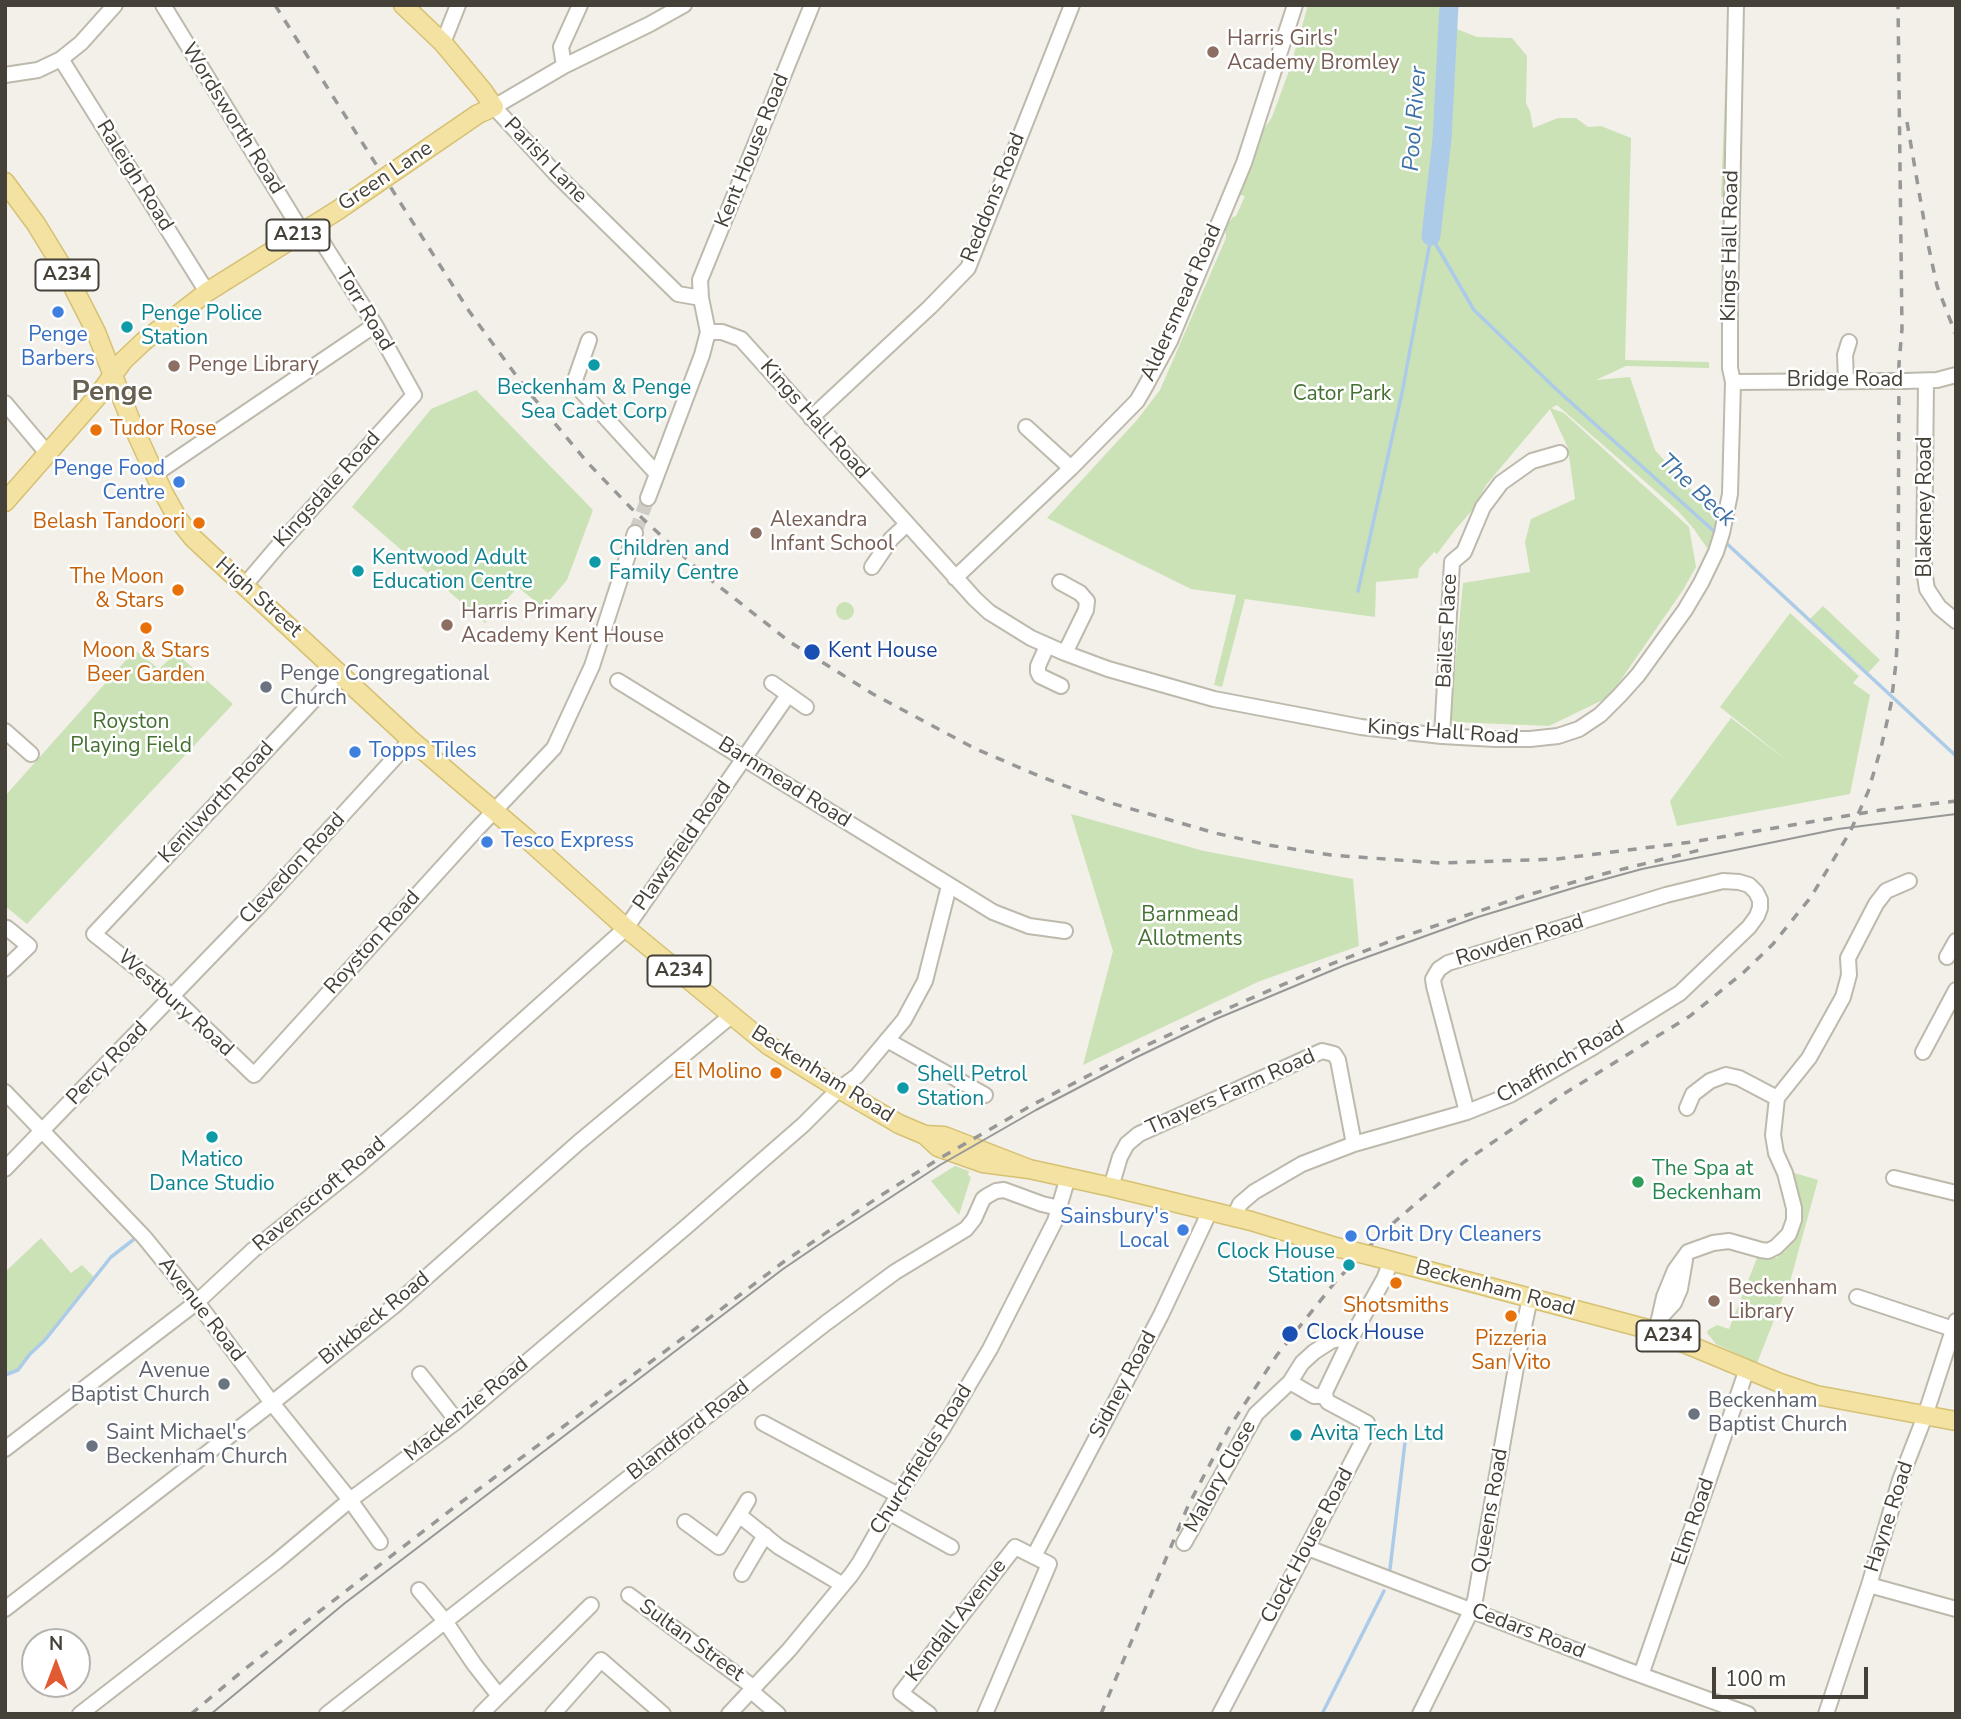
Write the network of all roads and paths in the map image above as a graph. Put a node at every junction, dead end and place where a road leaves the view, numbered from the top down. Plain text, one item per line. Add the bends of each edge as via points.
1 (116, 5) edge
2 (163, 5) edge
3 (403, 5) edge
4 (458, 5) edge
5 (580, 5) edge
6 (684, 5) edge
7 (812, 5) edge
8 (1072, 5) edge
9 (1295, 5) edge
10 (1736, 5) edge
11 (443, 43) junction
12 (61, 60) junction
13 (564, 66) junction
14 (5, 75) edge
15 (494, 107) junction
16 (5, 182) edge
17 (307, 229) junction
18 (207, 292) junction
19 (701, 298) junction
20 (375, 326) junction
21 (708, 332) junction
22 (589, 340) dead end
23 (1849, 342) dead end
24 (1956, 375) edge
25 (113, 376) junction
26 (1846, 381) junction
27 (1926, 381) junction
28 (1733, 382) junction
29 (414, 395) joint
30 (5, 403) edge
31 (811, 418) junction
32 (1026, 427) dead end
33 (47, 453) junction
34 (1560, 453) dead end
35 (1071, 468) junction
36 (155, 474) junction
37 (657, 474) junction
38 (648, 498) tunnel mouth
39 (5, 502) edge
40 (907, 524) junction
41 (635, 533) tunnel mouth
42 (872, 567) dead end
43 (956, 578) junction
44 (1060, 582) dead end
45 (244, 586) junction
46 (1956, 621) edge
47 (1046, 646) junction
48 (1065, 653) junction
49 (340, 672) junction
50 (618, 681) dead end
51 (772, 683) dead end
52 (1061, 686) dead end
53 (789, 695) junction
54 (806, 707) dead end
55 (5, 731) edge
56 (1442, 736) junction
57 (411, 740) junction
58 (31, 754) dead end
59 (743, 758) junction
60 (494, 812) junction
61 (949, 886) junction
62 (1904, 888) dead end
63 (1666, 895) joint
64 (626, 928) junction
65 (5, 929) edge
66 (1065, 931) dead end
67 (94, 934) joint
68 (1956, 941) edge
69 (1947, 957) dead end
70 (5, 969) edge
71 (1956, 990) edge
72 (173, 997) junction
73 (732, 1015) junction
74 (887, 1040) junction
75 (1923, 1052) dead end
76 (254, 1076) joint
77 (839, 1089) junction
78 (5, 1092) edge
79 (985, 1095) dead end
80 (1777, 1098) junction
81 (1687, 1108) dead end
82 (1467, 1112) junction
83 (43, 1130) junction
84 (1354, 1144) junction
85 (5, 1169) edge
86 (1068, 1177) junction
87 (1894, 1178) dead end
88 (1111, 1186) junction
89 (1956, 1193) edge
90 (1059, 1208) junction
91 (1210, 1211) junction
92 (1234, 1217) junction
93 (1383, 1259) junction
94 (1857, 1297) dead end
95 (1530, 1298) junction
96 (197, 1302) junction
97 (1657, 1325) junction
98 (1954, 1325) edge
99 (1350, 1340) junction
100 (1746, 1369) junction
101 (420, 1374) dead end
102 (1290, 1382) junction
103 (1325, 1396) junction
104 (272, 1403) junction
105 (1925, 1416) junction
106 (457, 1422) junction
107 (1956, 1422) edge
108 (763, 1423) dead end
109 (5, 1449) edge
110 (898, 1495) junction
111 (350, 1500) junction
112 (748, 1500) dead end
113 (888, 1512) junction
114 (739, 1515) junction
115 (685, 1522) dead end
116 (765, 1535) junction
117 (380, 1542) dead end
118 (1184, 1543) dead end
119 (951, 1547) dead end
120 (1308, 1548) junction
121 (1034, 1556) junction
122 (742, 1574) dead end
123 (1869, 1584) junction
124 (843, 1585) junction
125 (419, 1590) dead end
126 (629, 1595) dead end
127 (591, 1605) dead end
128 (5, 1609) edge
129 (1956, 1609) edge
130 (1471, 1611) junction
131 (445, 1621) junction
132 (1641, 1675) junction
133 (751, 1688) junction
134 (499, 1696) junction
135 (80, 1714) edge
136 (327, 1714) edge
137 (481, 1714) edge
138 (553, 1714) edge
139 (663, 1714) edge
140 (729, 1714) edge
141 (778, 1714) edge
142 (929, 1714) edge
143 (985, 1714) edge
144 (1220, 1714) edge
145 (1420, 1714) edge
146 (1748, 1714) edge
147 (1826, 1714) edge

1 - 12 street
2 - 17 street, Wordsworth Road
3 - 11 main road, Parish Lane
4 - 11 street
5 - 13 street via 561,47
6 - 13 street
7 - 19 street, Kent House Road via 700,280
8 - 31 street, Reddons Road via 968,268
9 - 35 street, Aldersmead Road via 1244,163 1170,341 1137,401
10 - 28 street, Kings Hall Road via 1730,316
11 - 15 main road, Parish Lane
12 - 14 street via 38,70
12 - 18 street, Raleigh Road
13 - 15 street
15 - 17 main road, Green Lane / A213
15 - 19 street, Parish Lane via 678,294
16 - 25 main road, High Street / A234 via 66,273
17 - 18 main road, Green Lane / A213
17 - 20 street, Torr Road
18 - 25 main road, Green Lane / A213 via 143,342
19 - 21 street
20 - 29 street, Torr Road
20 - 36 street
21 - 31 street, Kings Hall Road via 741,339
21 - 37 street
22 - 37 street via 574,383
23 - 26 street
24 - 27 street, Bridge Road
25 - 33 main road, A213
25 - 36 main road, High Street / A234
26 - 27 street, Bridge Road, bridge
26 - 28 street, Bridge Road
27 - 46 street, Blakeney Road via 1924,570 1927,589
28 - 56 street, Kings Hall Road via 1730,494 1716,552 1685,610 1637,675 1600,715 1558,736
29 - 45 street, Kingsdale Road
30 - 33 street
31 - 40 street, Kings Hall Road
32 - 35 street
33 - 39 main road, A213
34 - 56 street, Bailes Place via 1532,461 1501,483 1483,507 1464,552 1452,562
35 - 43 street, Aldersmead Road
36 - 45 main road, High Street / A234 via 193,538
37 - 38 street
40 - 42 street
40 - 43 street, Kings Hall Road
41 - 60 street via 592,666 554,748
43 - 47 street, Kings Hall Road via 989,612
44 - 48 street via 1087,601
45 - 49 main road, High Street / A234
47 - 48 street, Kings Hall Road
47 - 52 street via 1038,672
48 - 56 street, Kings Hall Road via 1214,699 1326,722
49 - 57 main road, High Street / A234
49 - 67 street, Kenilworth Road
50 - 59 street, Barnmead Road
51 - 53 street
53 - 54 street
53 - 59 street, Plawsfield Road
55 - 58 street
57 - 60 main road, High Street / A234
57 - 72 street, Clevedon Road
59 - 61 street, Barnmead Road
59 - 64 street, Plawsfield Road
60 - 64 main road, High Street / A234
60 - 76 street, Royston Road
61 - 66 street, Barnmead Road via 993,912 1029,926
61 - 74 street via 925,981
62 - 80 street via 1886,891 1876,904 1848,958 1854,974 1843,997 1809,1058
63 - 82 street, Rowden Road via 1439,968 1434,986
63 - 82 street, Chaffinch Road via 1740,881 1756,892 1760,908 1749,927 1680,993 1510,1095
64 - 73 main road, Beckenham Road / A234
64 - 96 street, Ravenscroft Road
65 - 70 street via 29,946
67 - 72 street, Westbury Road
68 - 69 street
71 - 75 street
72 - 76 street, Westbury Road
72 - 83 street, Percy Road
73 - 77 main road, Beckenham Road / A234 via 768,1045
73 - 104 street, Birkbeck Road via 579,1142 394,1306
74 - 77 street via 858,1076
74 - 79 street
77 - 86 main road, Beckenham Road / A234 via 926,1135 938,1147 983,1164
77 - 106 street, Mackenzie Road
78 - 83 street, Avenue Road
80 - 81 street via 1726,1076 1693,1094
80 - 97 street via 1773,1135 1794,1208 1788,1234 1770,1250 1730,1241 1688,1252 1675,1270
82 - 84 street, Chaffinch Road
83 - 85 street, Percy Road
83 - 96 street, Avenue Road via 144,1237
84 - 88 street, Thayers Farm Road via 1338,1060 1322,1051 1139,1134 1127,1143
84 - 92 street, Chaffinch Road via 1274,1179 1244,1200
86 - 88 main road, Beckenham Road / A234
86 - 90 street, Churchfields Road
87 - 89 street
88 - 91 main road, Beckenham Road / A234
90 - 110 street, Churchfields Road via 990,1349
90 - 131 street, Blandford Road via 1004,1190 990,1193 966,1229 870,1289
91 - 92 main road, Beckenham Road / A234
91 - 121 street, Sidney Road via 1161,1315
92 - 93 main road, Beckenham Road / A234, bridge
93 - 95 main road, Beckenham Road / A234
93 - 99 street via 1384,1279
94 - 98 street
95 - 97 main road, Beckenham Road / A234
95 - 130 street, Queens Road
96 - 104 street, Avenue Road
96 - 109 street, Ravenscroft Road
97 - 100 main road, Beckenham Road / A234
98 - 105 street, Hayne Road
99 - 102 street via 1331,1341 1314,1352
99 - 103 street
100 - 105 main road, Beckenham Road / A234 via 1816,1395
100 - 132 street, Elm Road
101 - 106 street
102 - 103 street, Clock House Road via 1314,1396
102 - 118 street, Malory Close via 1256,1414
103 - 120 street, Clock House Road via 1367,1423 1368,1429
104 - 111 street, Avenue Road
104 - 128 street, Birkbeck Road
105 - 107 main road, Beckenham Road / A234
105 - 123 street, Hayne Road
106 - 111 street, Mackenzie Road
108 - 110 street
110 - 113 street, Churchfields Road
111 - 117 street, Avenue Road
111 - 135 street, Mackenzie Road
112 - 114 street
113 - 119 street
113 - 124 street, Churchfields Road
114 - 115 street via 719,1547
114 - 116 street
116 - 122 street
116 - 124 street
120 - 130 street, Cedars Road
120 - 144 street, Clock House Road
121 - 142 street, Kendall Avenue via 1015,1547 901,1693
121 - 143 street, Kendall Avenue via 1049,1563
123 - 129 street
123 - 147 street, Hayne Road
124 - 133 street, Churchfields Road
125 - 131 street
126 - 133 street, Sultan Street
127 - 134 street
130 - 132 street, Cedars Road
130 - 145 street, Queens Road
131 - 134 street
131 - 136 street, Blandford Road
132 - 146 street, Cedars Road
133 - 140 street, Churchfields Road
133 - 141 street, Sultan Street
134 - 137 street
138 - 139 street via 601,1660

